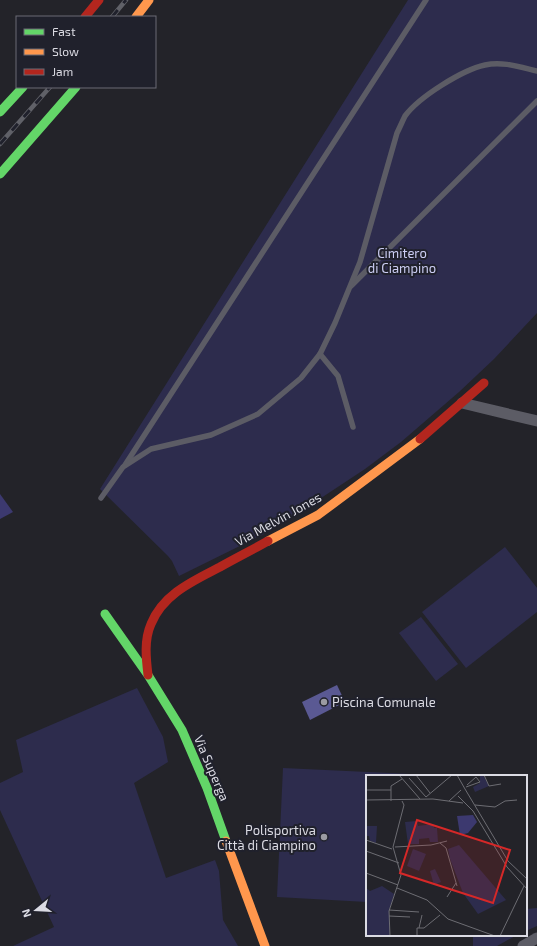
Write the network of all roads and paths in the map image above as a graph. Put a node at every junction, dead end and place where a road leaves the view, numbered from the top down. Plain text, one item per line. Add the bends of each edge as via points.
1 (100, 0) edge
2 (149, 0) edge
3 (426, 0) edge
4 (86, 16) edge
5 (137, 16) edge
6 (537, 71) edge
7 (22, 88) edge
8 (75, 88) edge
9 (537, 101) edge
10 (0, 112) edge
11 (0, 174) edge
12 (349, 288) junction
13 (320, 354) junction
14 (484, 383) dead end
15 (462, 403) junction
16 (537, 421) edge
17 (353, 427) dead end
18 (123, 467) junction
19 (101, 498) dead end
20 (105, 614) dead end
21 (148, 675) junction
22 (537, 938) edge
23 (266, 946) edge
24 (523, 946) edge

1 - 4 street
2 - 5 street
3 - 18 lane
6 - 12 lane via 510,65 485,65 468,71 434,90 406,115 398,133 360,262
7 - 10 street
8 - 11 street
9 - 12 lane
12 - 13 lane
13 - 17 lane via 338,376
13 - 18 lane via 301,378 258,414 211,435 151,449
14 - 15 street, Via Melvin Jones
15 - 16 street
15 - 21 street, Via Melvin Jones via 419,440 318,515 183,586 168,598 153,617 148,629 145,645
18 - 19 lane
20 - 21 street, Via Superga
21 - 23 street, Via Superga via 182,730 208,788
22 - 24 street

